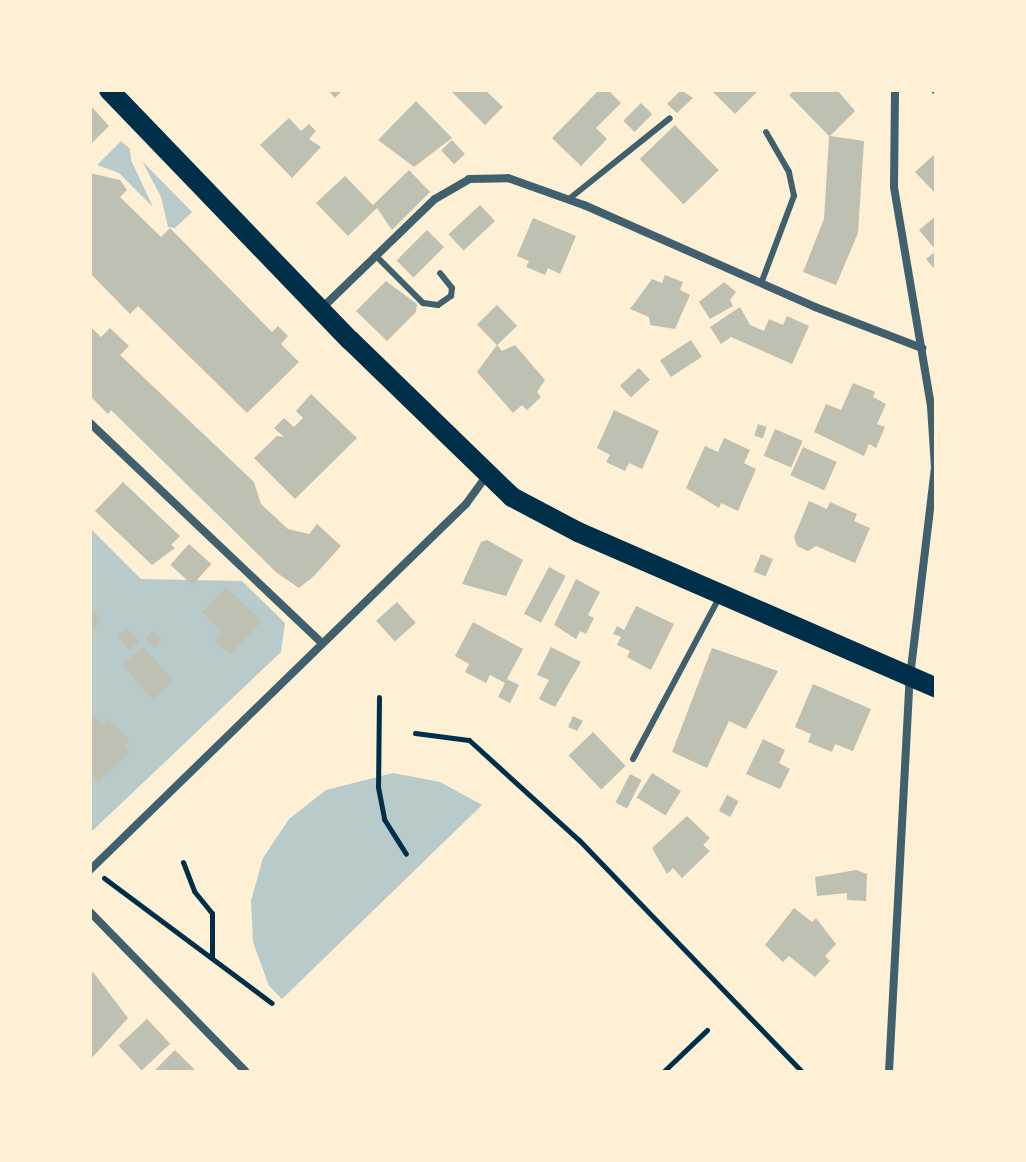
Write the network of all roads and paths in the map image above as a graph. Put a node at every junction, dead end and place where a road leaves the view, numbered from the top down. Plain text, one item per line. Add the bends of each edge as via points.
1 (109, 90) edge
2 (895, 90) edge
3 (670, 118) dead end
4 (766, 132) dead end
5 (569, 199) junction
6 (375, 255) junction
7 (440, 273) dead end
8 (762, 281) junction
9 (320, 310) junction
10 (922, 348) junction
11 (90, 423) edge
12 (486, 476) junction
13 (720, 595) junction
14 (321, 642) junction
15 (910, 677) junction
16 (936, 688) edge
17 (379, 697) dead end
18 (415, 733) dead end
19 (633, 759) dead end
20 (406, 854) dead end
21 (183, 862) dead end
22 (90, 869) edge
23 (90, 912) edge
24 (212, 959) junction
25 (272, 1003) dead end
26 (707, 1030) dead end
27 (246, 1072) edge
28 (663, 1072) edge
29 (802, 1072) edge
30 (889, 1072) edge

1 - 9 main road
2 - 10 street via 894,187
3 - 5 lane
4 - 8 lane via 789,172 794,196
5 - 6 street via 508,178 469,179 435,199
5 - 8 street
6 - 7 lane via 423,303 438,305 451,296 452,288
6 - 9 street
8 - 10 street
9 - 12 main road
10 - 15 street via 935,468
11 - 14 street
12 - 13 main road via 547,518
12 - 14 street via 466,504
13 - 15 main road
13 - 19 lane
14 - 22 street
15 - 16 main road
15 - 30 street
17 - 20 path via 378,787 384,819
18 - 29 path via 469,740 579,840
21 - 24 path via 194,891 212,913
22 - 24 path
23 - 27 street
24 - 25 path
26 - 28 path

